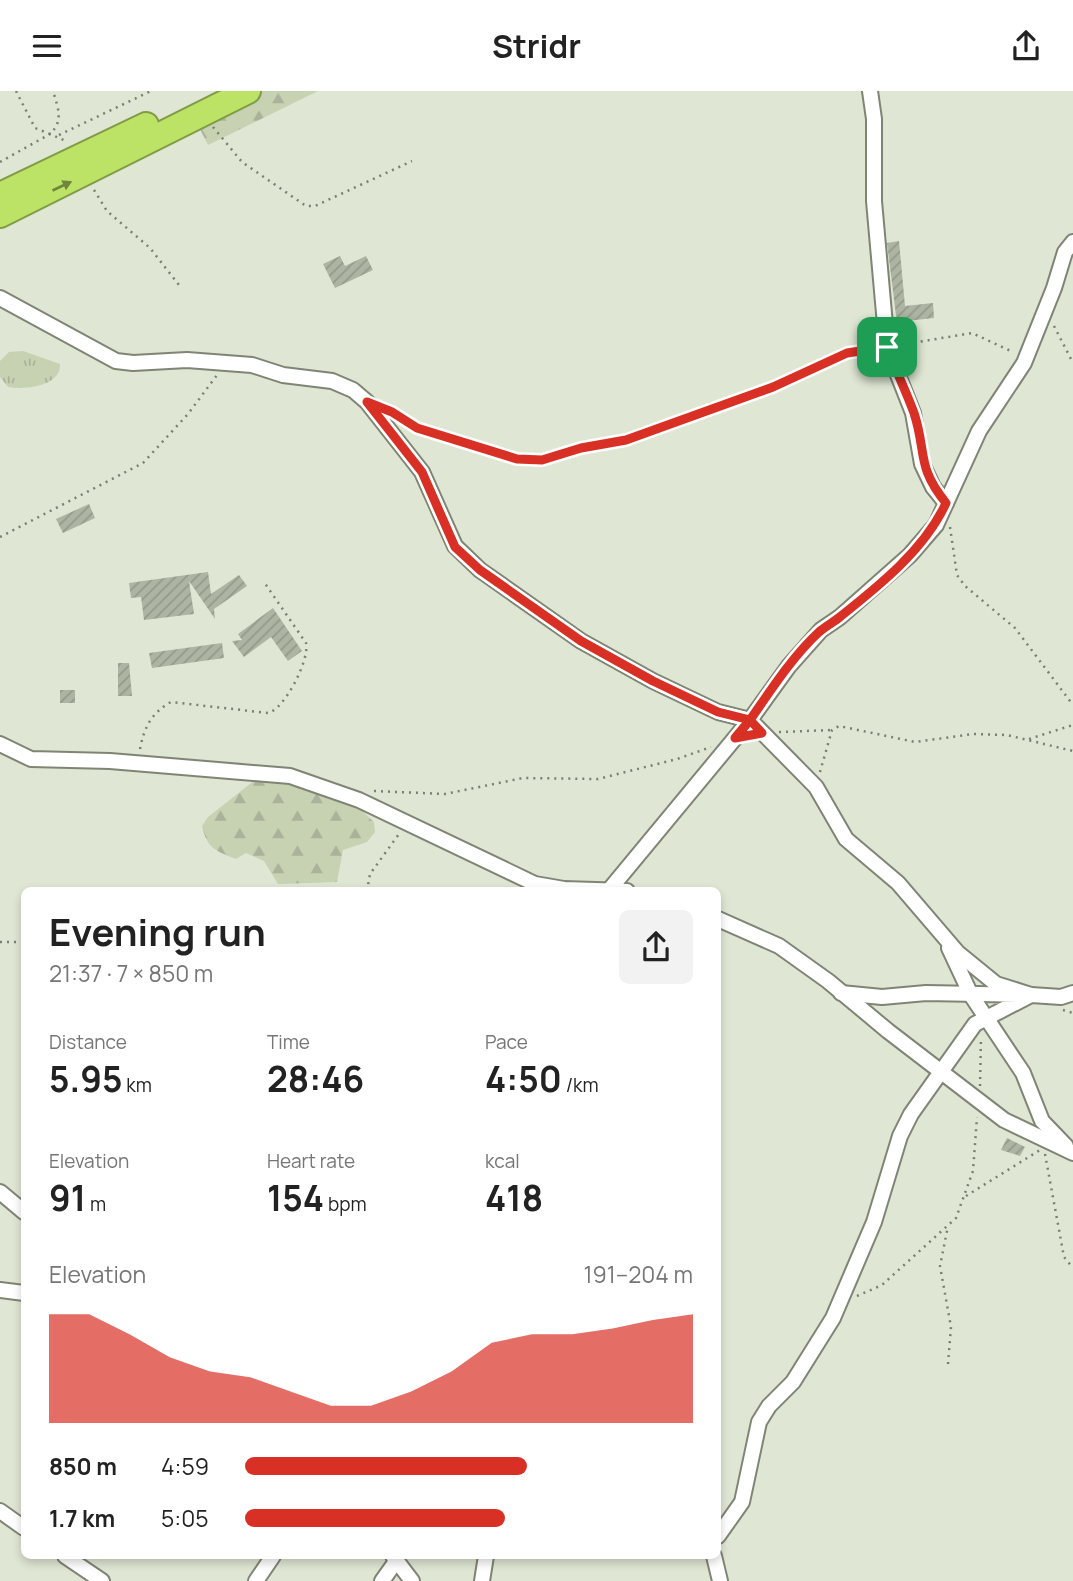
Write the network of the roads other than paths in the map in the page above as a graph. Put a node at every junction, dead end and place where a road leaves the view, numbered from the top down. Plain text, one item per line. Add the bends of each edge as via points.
1 (215, 91) edge
2 (248, 91) edge
3 (870, 91) edge
4 (83, 165) junction
5 (0, 195) edge
6 (0, 215) edge
7 (1073, 242) edge
8 (0, 298) edge
9 (946, 503) junction
10 (750, 720) junction
11 (0, 744) edge
12 (540, 887) edge
13 (612, 887) edge
14 (721, 920) edge
15 (943, 934) junction
16 (841, 992) junction
17 (1073, 993) edge
18 (971, 995) junction
19 (1031, 995) junction
20 (982, 1020) junction
21 (940, 1072) junction
22 (1072, 1152) edge
23 (0, 1192) edge
24 (21, 1210) edge
25 (0, 1290) edge
26 (21, 1293) edge
27 (0, 1511) edge
28 (21, 1526) edge
29 (721, 1532) edge
30 (71, 1559) edge
31 (272, 1559) edge
32 (394, 1559) edge
33 (396, 1559) edge
34 (486, 1559) edge
35 (715, 1559) edge
36 (102, 1581) edge
37 (256, 1581) edge
38 (383, 1581) edge
39 (412, 1581) edge
40 (482, 1581) edge
41 (720, 1581) edge

1 - 4 highway
2 - 4 highway
3 - 9 street via 887,347 914,413 922,464
4 - 5 highway
6 -> 4 highway
7 - 9 street via 1065,252 1024,363 979,431
8 - 10 street via 116,361 252,365 283,375 332,381 353,390 422,472 455,547 480,570 581,641 718,712
9 - 10 street via 936,525 910,555 821,630
10 - 13 street
10 - 15 street via 816,787 846,839 898,883
11 - 12 street via 31,759 289,776 359,800
14 - 16 street via 779,946
15 - 18 street
15 - 19 street via 958,953 996,984
16 - 18 street via 882,997
16 - 21 street
17 - 19 street
18 - 19 street
18 - 20 street
19 - 20 street
20 - 21 street
20 - 22 street via 1023,1073 1042,1121
21 - 22 street via 1004,1120
21 - 29 street via 900,1136 874,1222 840,1301 809,1360 759,1422 742,1502
23 - 24 street
25 - 26 street
27 - 28 street
30 - 36 street
31 - 37 street
32 - 38 street
33 - 39 street
34 - 40 street
35 - 41 street

